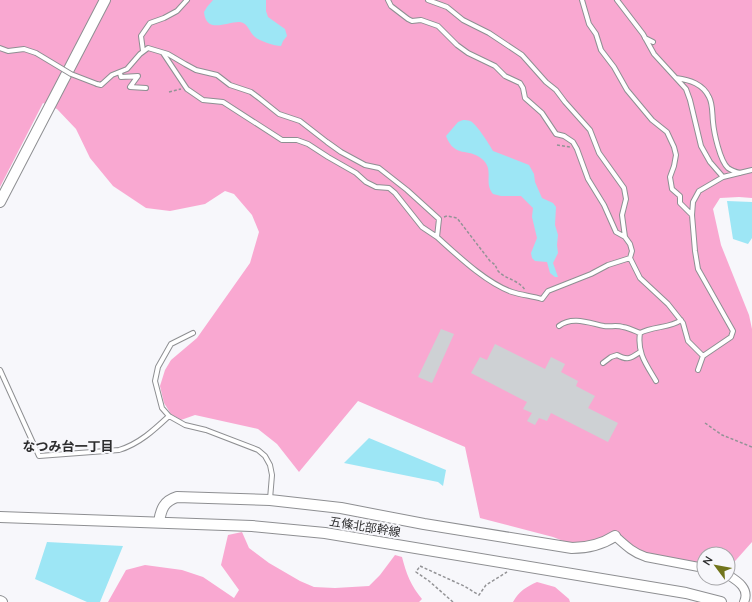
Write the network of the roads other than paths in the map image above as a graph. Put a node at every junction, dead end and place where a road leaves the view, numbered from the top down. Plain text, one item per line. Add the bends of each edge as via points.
1 (105, 0) edge
2 (187, 0) edge
3 (388, 0) edge
4 (428, 0) edge
5 (582, 0) edge
6 (618, 0) edge
7 (645, 38) junction
8 (653, 42) dead end
9 (0, 48) edge
10 (143, 51) junction
11 (162, 52) junction
12 (120, 73) junction
13 (676, 78) junction
14 (146, 88) dead end
15 (752, 170) edge
16 (741, 174) junction
17 (722, 177) junction
18 (0, 202) edge
19 (692, 215) junction
20 (437, 237) junction
21 (625, 237) junction
22 (630, 258) junction
23 (681, 320) junction
24 (559, 326) dead end
25 (193, 333) dead end
26 (640, 333) junction
27 (640, 352) junction
28 (702, 356) junction
29 (603, 364) dead end
30 (0, 370) edge
31 (698, 370) dead end
32 (656, 381) dead end
33 (169, 416) junction
34 (270, 500) junction
35 (0, 517) edge
36 (159, 522) junction
37 (615, 536) joint
38 (696, 566) edge
39 (736, 581) edge
40 (721, 602) edge
41 (744, 602) edge

1 - 18 street
2 - 10 lane via 177,11 150,23 144,29 141,36
3 - 21 lane via 391,6 408,19 438,26 468,53 495,66 504,76 520,83 525,98 542,113 556,134 573,142 588,179 604,205 616,232
4 - 21 lane via 447,7 463,20 489,33 522,55 586,125 601,156 624,188 626,199 622,215
5 - 19 lane via 588,24 596,34 600,50 614,67 627,90 652,120 667,132 676,155 670,177 672,189 680,196 680,203
6 - 7 lane
7 - 8 lane
7 - 13 lane via 654,54
9 - 12 lane, bridge via 8,51 24,49 36,53 71,74 97,84 102,84 112,75
10 - 11 lane via 148,48
10 - 12 lane via 128,69
11 - 20 lane via 187,88 203,100 223,102 282,140 297,140 308,144 356,173 366,182 376,187 389,188 396,193 422,226
11 - 20 lane via 196,70 217,75 230,85 250,92 279,114 300,121 341,152 365,166 379,168 439,219
12 - 14 lane via 121,77 138,76 130,87
13 - 16 lane via 691,80 701,86 709,97 714,133 724,164
13 - 17 lane via 686,89 701,146
15 - 16 lane
16 - 17 lane
17 - 19 lane via 699,191 692,202
19 - 28 lane via 698,269 733,331 731,338
20 - 22 lane via 493,283 511,292 542,299 548,291
21 - 22 lane via 632,251
22 - 23 lane via 640,278
23 - 26 lane via 675,325 648,329
23 - 28 lane via 688,341
24 - 26 lane via 564,322 574,321 622,326
25 - 33 lane via 172,344 156,373 158,399
26 - 27 lane
27 - 29 lane via 629,359 617,355
27 - 32 lane
28 - 31 lane
30 - 33 lane via 39,456 119,450 131,446 152,432
33 - 34 lane via 185,425 206,430 258,450 270,465
34 - 36 street via 177,497 169,499 164,505
34 - 37 street via 341,508 572,548 593,546
35 - 36 street, 五條北部幹線
36 - 40 street, 五條北部幹線 via 252,526 325,533 686,593
37 - 38 street via 630,550 642,556
39 - 41 street via 746,590

